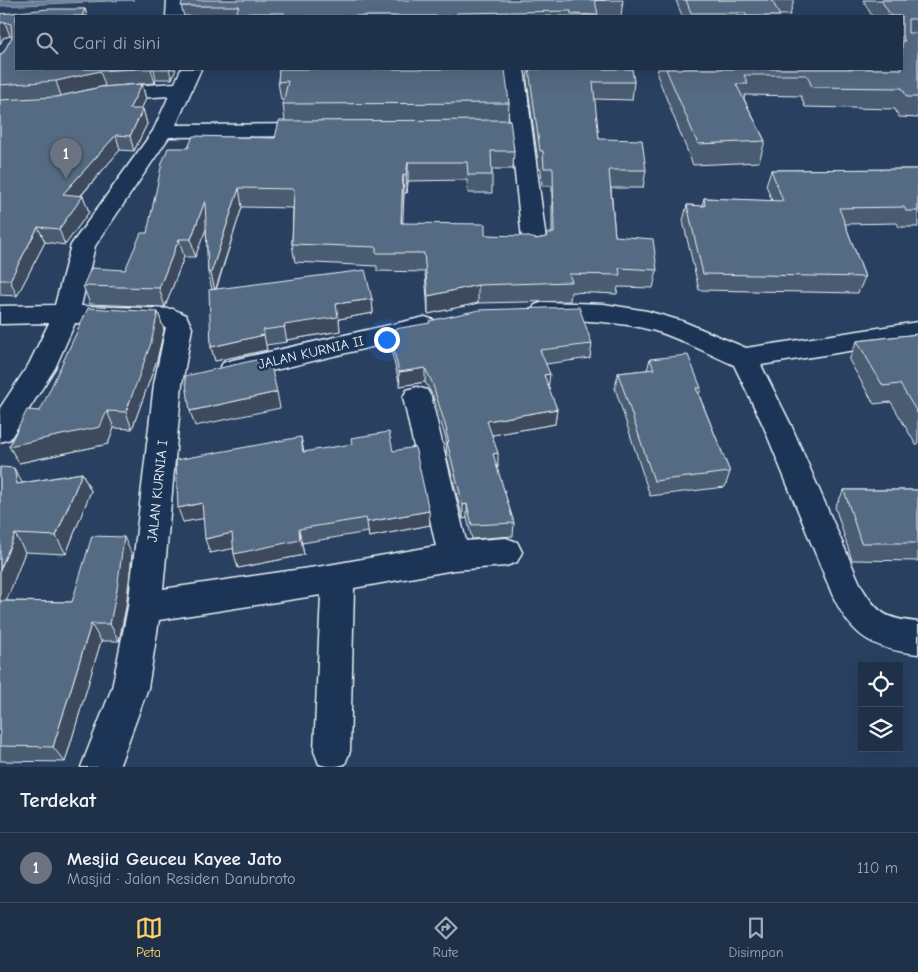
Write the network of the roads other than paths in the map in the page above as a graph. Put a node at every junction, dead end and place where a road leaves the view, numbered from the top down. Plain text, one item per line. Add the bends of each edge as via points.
1 (514, 70) edge
2 (187, 79) edge
3 (86, 97) edge
4 (337, 130) edge
5 (454, 130) edge
6 (522, 130) junction
7 (163, 131) junction
8 (535, 248) edge
9 (518, 312) edge
10 (66, 314) junction
11 (0, 315) edge
12 (449, 321) edge
13 (918, 331) edge
14 (744, 358) junction
15 (168, 384) junction
16 (416, 397) dead end
17 (0, 431) edge
18 (506, 552) dead end
19 (454, 556) junction
20 (338, 577) junction
21 (145, 607) junction
22 (918, 638) edge
23 (332, 751) dead end
24 (100, 767) edge

1 - 6 street
2 - 3 street
2 - 7 street
4 - 7 street
5 - 6 street
6 - 8 street
7 - 10 street via 83,245
9 - 14 street via 596,311 632,317 664,325
10 - 11 street
10 - 15 street, JALAN KURNIA I via 172,318 177,321 179,328
10 - 17 street via 41,368
12 - 15 street, JALAN KURNIA II
13 - 14 street
14 - 22 street via 856,609 877,630
15 - 21 street, JALAN KURNIA I
16 - 19 street
18 - 19 street
19 - 20 street
20 - 21 street
20 - 23 street
21 - 24 street, JALAN KURNIA I via 130,688

